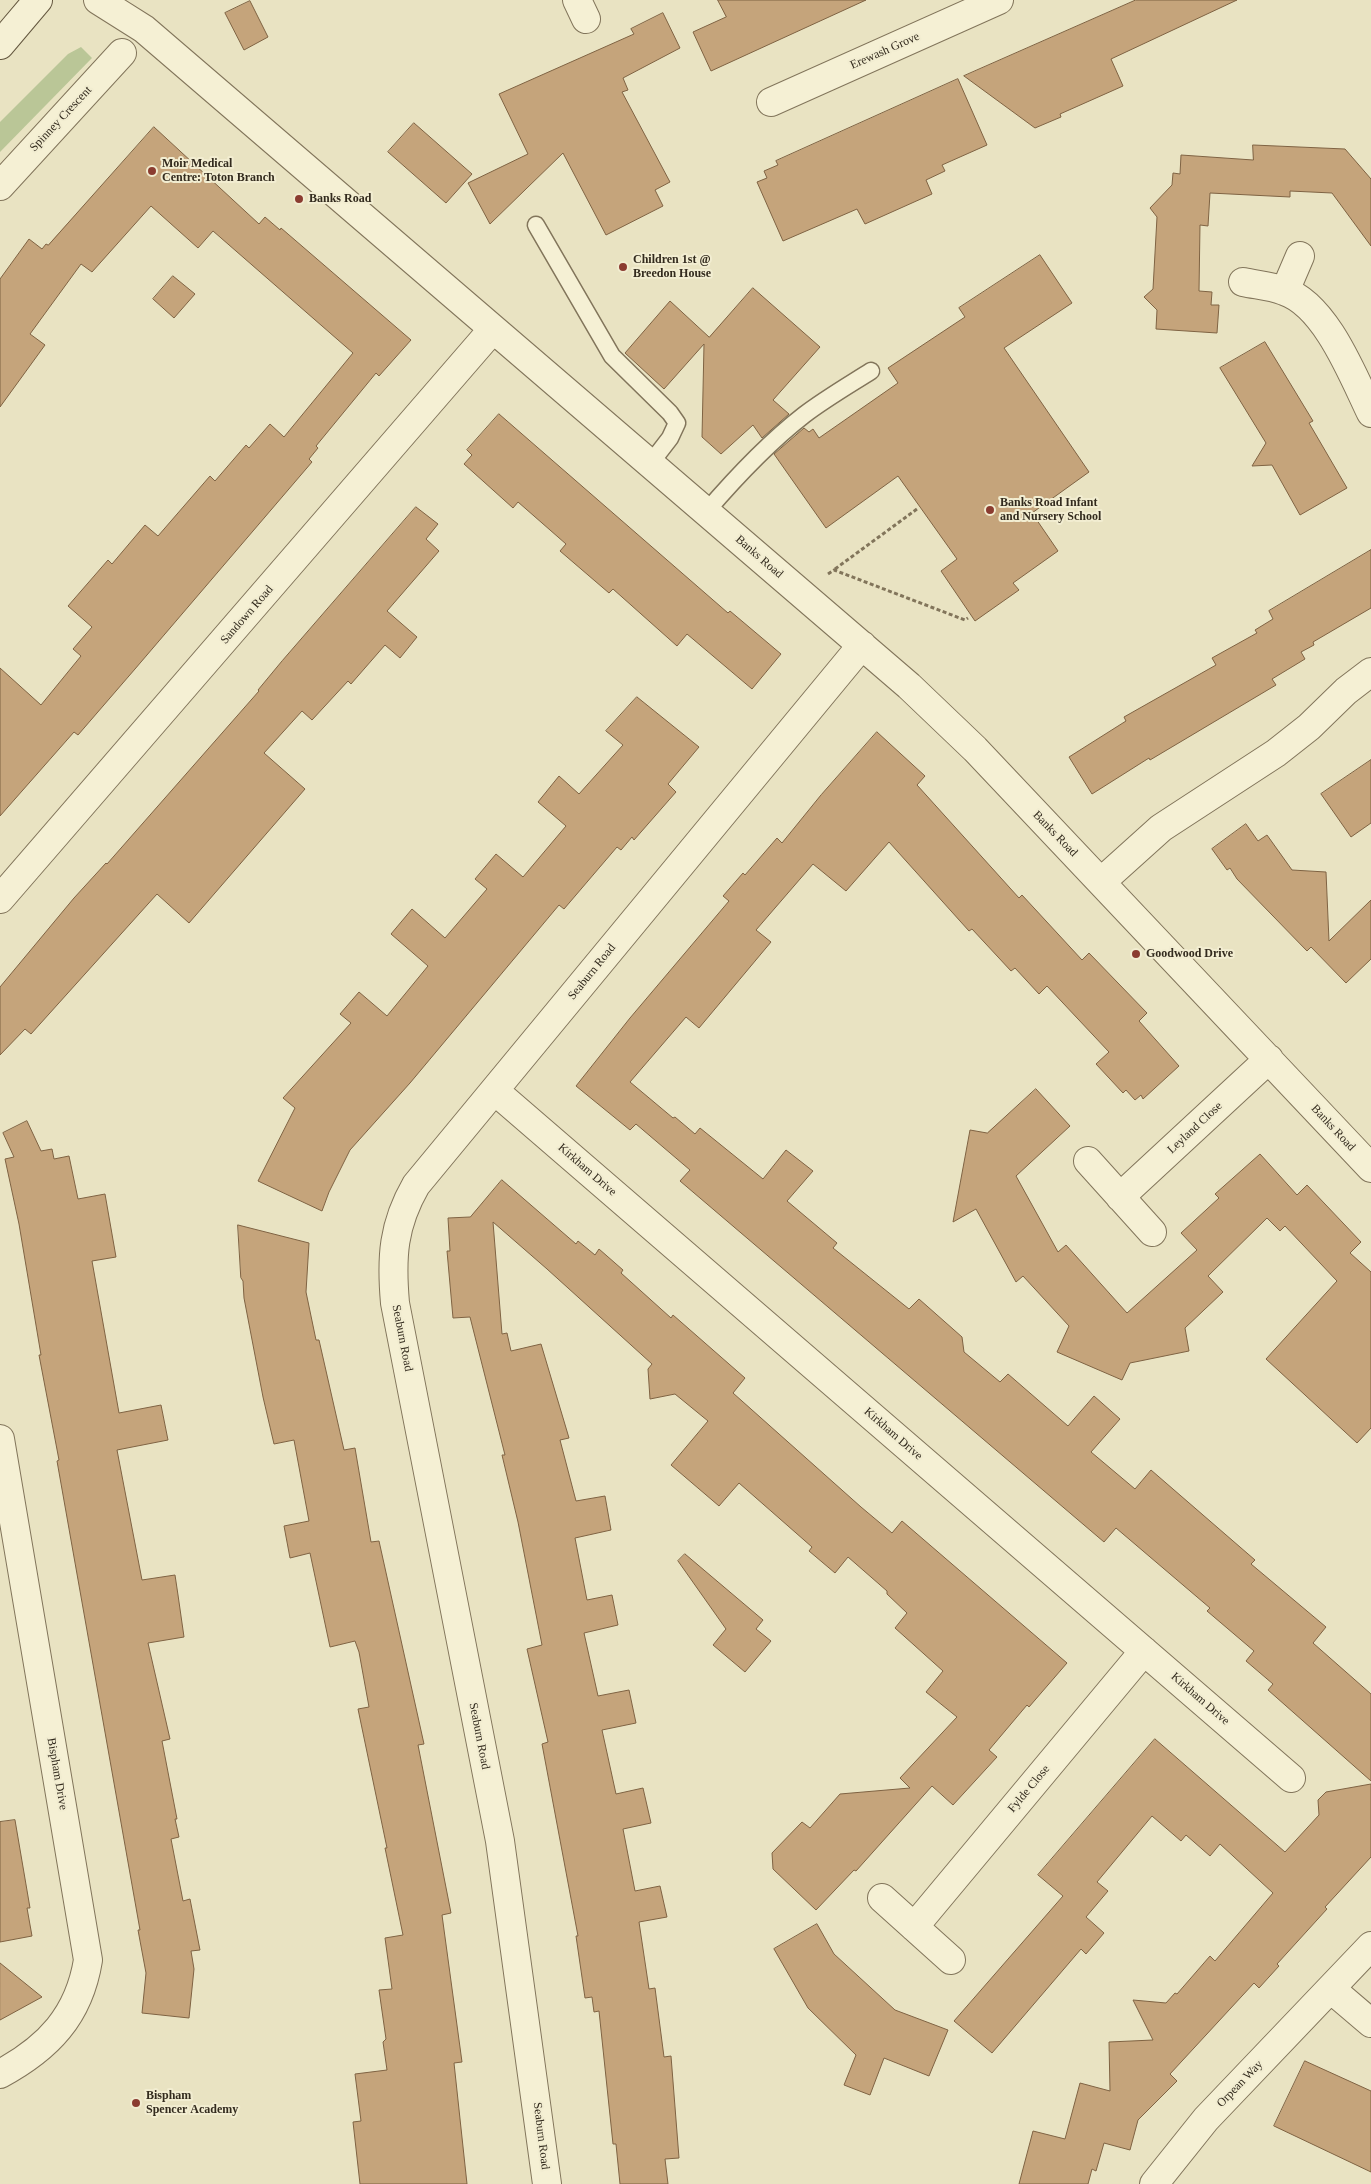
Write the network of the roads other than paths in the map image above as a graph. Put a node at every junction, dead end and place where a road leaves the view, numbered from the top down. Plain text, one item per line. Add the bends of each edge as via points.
1 (38, 0) edge
2 (98, 0) edge
3 (998, 0) edge
4 (0, 45) edge
5 (122, 53) dead end
6 (771, 102) dead end
7 (0, 186) edge
8 (536, 225) dead end
9 (1300, 256) dead end
10 (1243, 282) dead end
11 (1285, 291) junction
12 (493, 329) junction
13 (871, 371) dead end
14 (1371, 413) edge
15 (650, 464) junction
16 (706, 512) junction
17 (862, 645) junction
18 (1371, 672) edge
19 (1101, 882) junction
20 (0, 899) edge
21 (1269, 1059) junction
22 (495, 1091) junction
23 (1088, 1162) dead end
24 (1371, 1168) edge
25 (1120, 1197) junction
26 (1152, 1232) dead end
27 (0, 1439) edge
28 (1144, 1651) junction
29 (1291, 1778) dead end
30 (882, 1898) dead end
31 (914, 1927) junction
32 (1371, 1946) edge
33 (951, 1960) dead end
34 (1331, 1989) junction
35 (1371, 2024) edge
36 (0, 2074) edge
37 (547, 2184) edge
38 (1154, 2184) edge

1 - 4 street
2 - 12 street, Banks Road via 144,29
3 - 6 street, Erewash Grove
5 - 7 street, Spinney Crescent
8 - 15 lane via 612,356 677,423
9 - 11 street
10 - 11 street
11 - 14 street via 1320,318
12 - 15 street, Banks Road
12 - 20 street, Sandown Road
13 - 16 lane via 779,436 735,478
15 - 16 street, Banks Road
16 - 17 street, Banks Road
17 - 19 street, Banks Road via 975,749
17 - 22 street, Seaburn Road
18 - 19 street via 1276,753 1161,828
19 - 21 street, Banks Road
21 - 24 street, Banks Road
21 - 25 street, Leyland Close
22 - 28 street, Kirkham Drive
22 - 37 street, Seaburn Road via 411,1193 399,1221 392,1267 395,1302 500,1842
23 - 25 street
25 - 26 street
27 - 36 street, Bispham Drive via 88,1960 80,1993 57,2033 44,2046
28 - 29 street, Kirkham Drive
28 - 31 street, Fylde Close
30 - 31 street
31 - 33 street
32 - 34 street, Orpean Way
34 - 35 street
34 - 38 street, Orpean Way via 1206,2119

